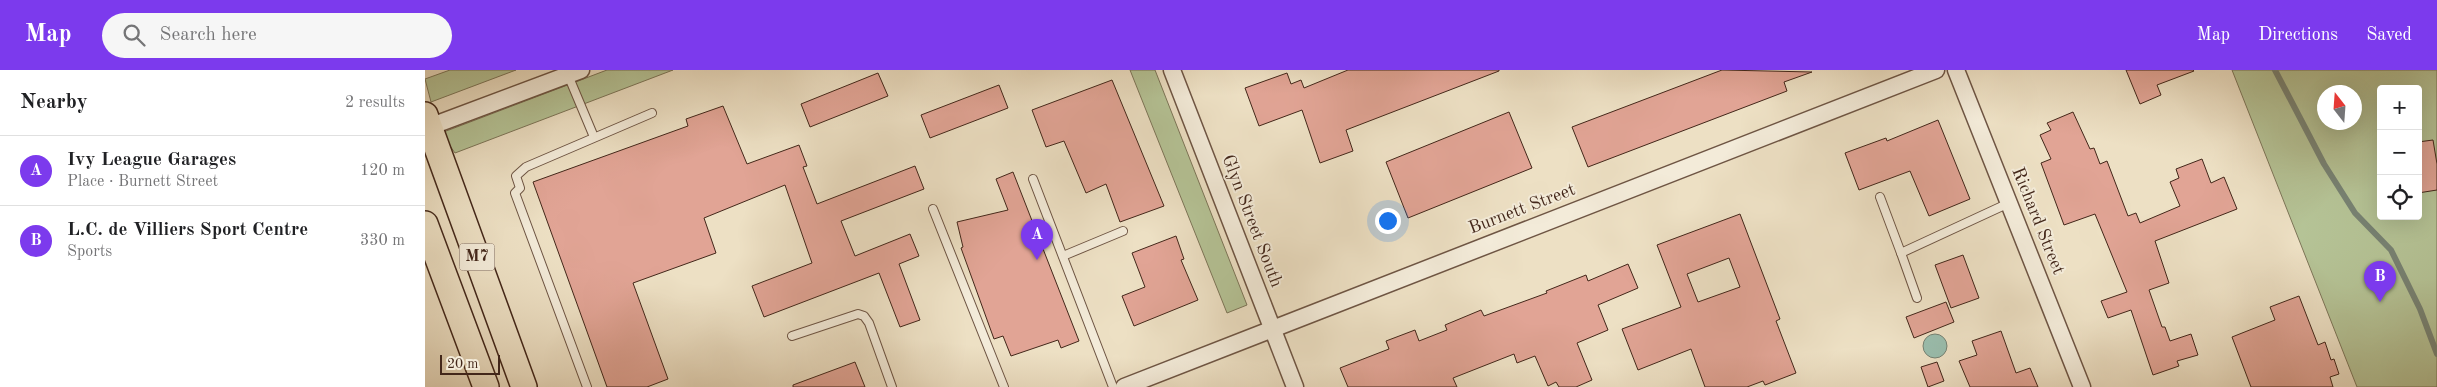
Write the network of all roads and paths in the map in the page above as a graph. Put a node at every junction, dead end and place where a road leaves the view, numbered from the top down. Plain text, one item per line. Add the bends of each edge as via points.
1 (1172, 70) edge
2 (1936, 70) edge
3 (1956, 70) edge
4 (575, 72) edge
5 (652, 113) dead end
6 (427, 121) edge
7 (594, 137) junction
8 (1033, 179) dead end
9 (1880, 197) dead end
10 (2009, 204) junction
11 (933, 209) dead end
12 (425, 224) edge
13 (1123, 231) dead end
14 (1901, 253) junction
15 (1063, 256) junction
16 (1917, 298) dead end
17 (1272, 328) junction
18 (792, 336) dead end
19 (486, 387) edge
20 (525, 387) edge
21 (587, 387) edge
22 (892, 387) edge
23 (1004, 387) edge
24 (1113, 387) edge
25 (1124, 387) edge
26 (1295, 387) edge
27 (2082, 387) edge

1 - 17 street, Glyn Street South
2 - 17 street, Burnett Street
3 - 10 street, Richard Street
4 - 6 street
4 - 7 lane
5 - 7 lane
6 - 20 main road, M7
7 - 21 lane via 520,171 516,176 519,188 515,193
8 - 15 lane
9 - 14 lane
10 - 14 lane
10 - 27 street, Richard Street
11 - 23 lane
12 - 19 main road, M7
13 - 15 lane
14 - 16 lane
15 - 24 lane
17 - 25 street, Burnett Street
17 - 26 street, Glyn Street South
18 - 22 lane via 858,314 864,316

